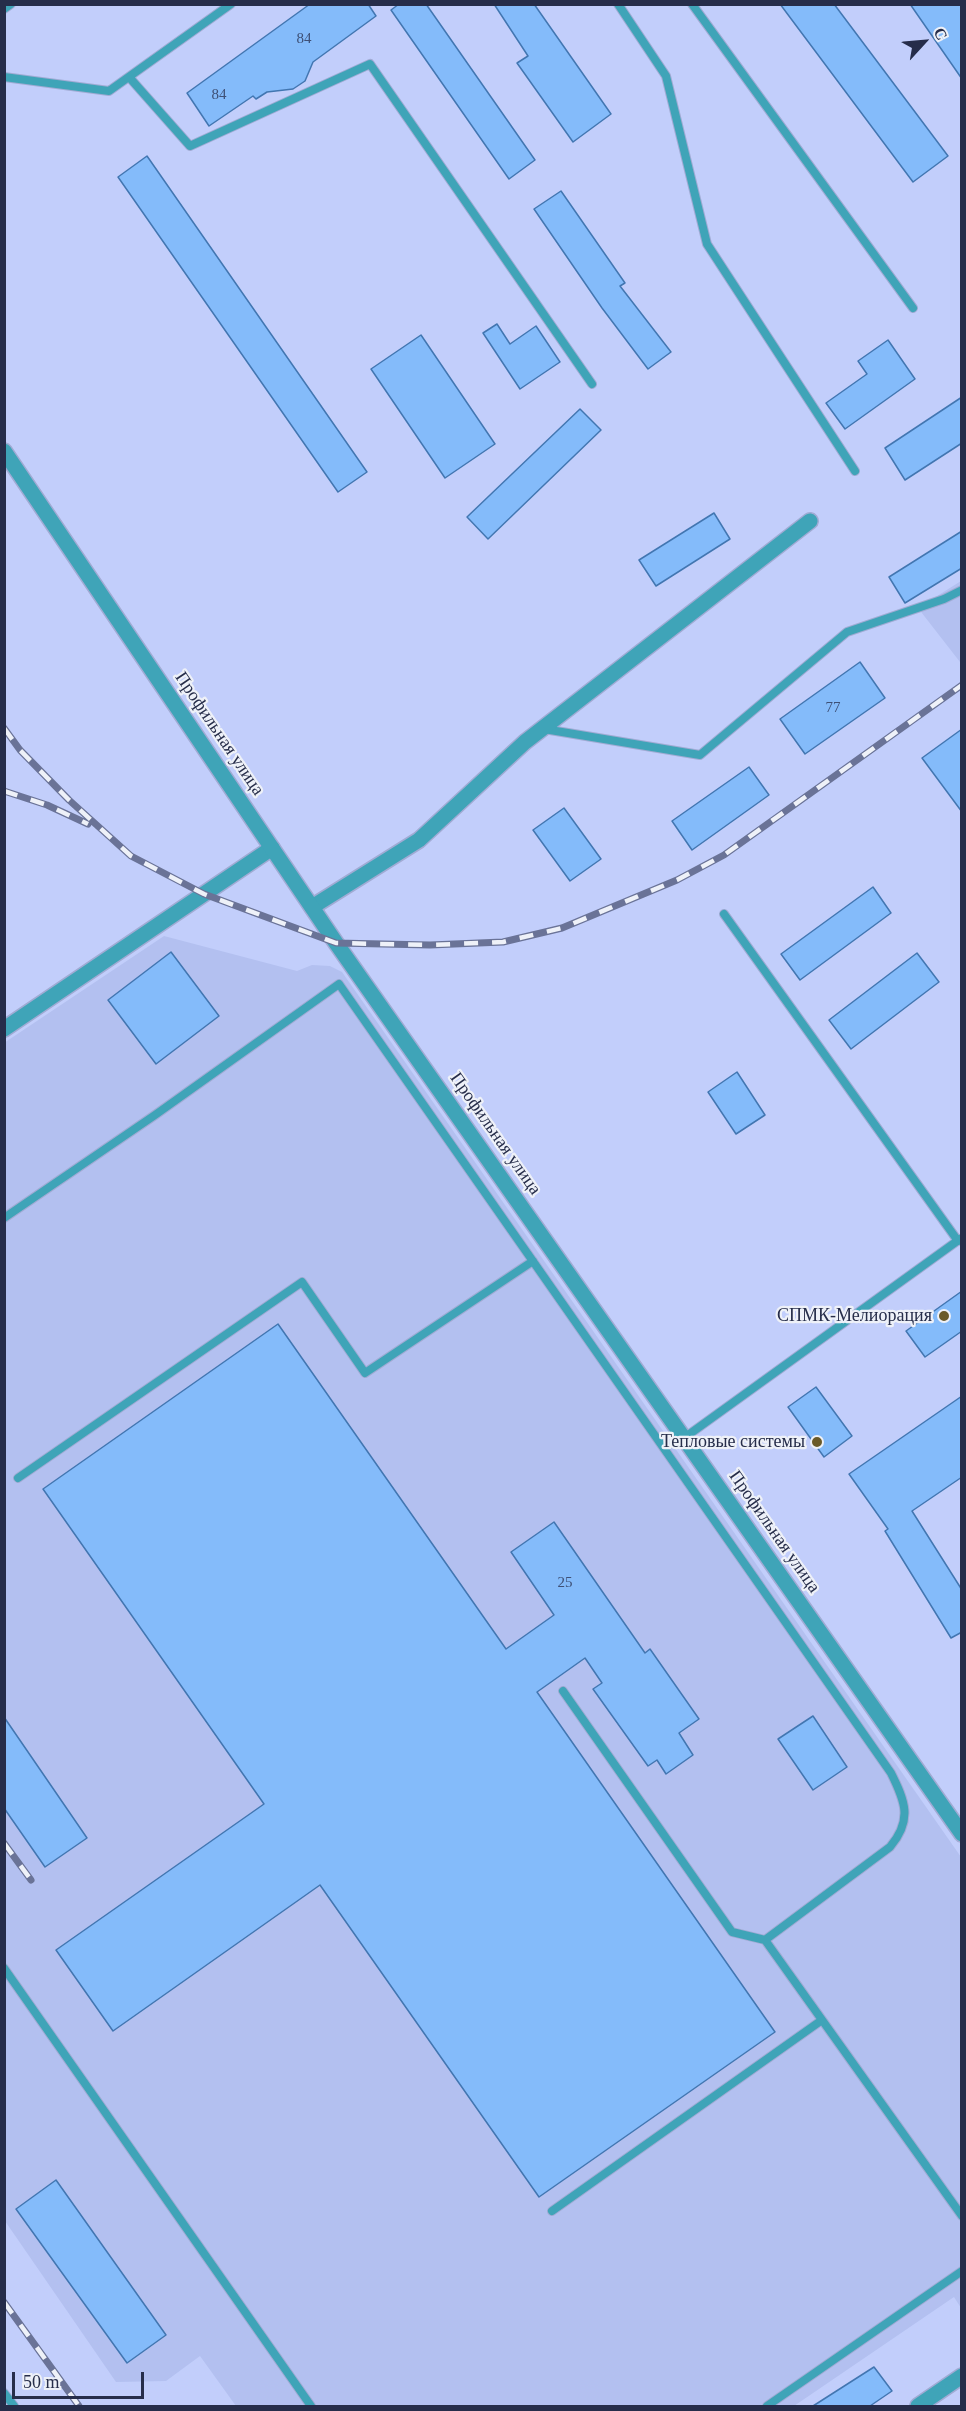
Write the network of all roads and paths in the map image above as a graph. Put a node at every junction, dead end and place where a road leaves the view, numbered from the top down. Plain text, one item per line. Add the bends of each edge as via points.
1 (11, 4) edge
2 (231, 4) edge
3 (618, 4) edge
4 (692, 4) edge
5 (4, 9) edge
6 (4, 77) edge
7 (129, 77) junction
8 (913, 308) dead end
9 (592, 384) dead end
10 (4, 451) edge
11 (855, 471) dead end
12 (810, 521) dead end
13 (962, 590) edge
14 (543, 729) junction
15 (272, 848) junction
16 (312, 907) junction
17 (724, 914) dead end
18 (4, 1029) edge
19 (4, 1218) edge
20 (960, 1240) edge
21 (533, 1261) junction
22 (684, 1438) junction
23 (18, 1478) dead end
24 (563, 1691) dead end
25 (962, 1834) edge
26 (765, 1940) junction
27 (4, 1968) edge
28 (822, 2020) junction
29 (552, 2211) dead end
30 (962, 2216) edge
31 (962, 2271) edge
32 (962, 2376) edge
33 (4, 2393) edge
34 (14, 2406) edge
35 (311, 2406) edge
36 (767, 2406) edge
37 (918, 2406) edge

1 - 5 lane
2 - 7 lane
3 - 11 lane via 666,76 707,244
4 - 8 lane
6 - 7 lane via 109,92
7 - 9 lane via 190,146 370,64
10 - 15 street, Профильная улица
12 - 14 street
13 - 14 lane via 847,632 700,754
14 - 16 street via 419,840
15 - 16 street, Профильная улица
15 - 18 street
16 - 22 street, Профильная улица
17 - 20 lane
19 - 21 lane via 339,984
20 - 22 lane
21 - 23 lane via 365,1373 302,1282
21 - 26 lane via 891,1773 903,1798 905,1818 901,1834 890,1846
22 - 25 street, Профильная улица
24 - 26 lane via 732,1932
26 - 28 lane
27 - 35 lane
28 - 29 lane
28 - 30 lane
31 - 36 lane
32 - 37 street
33 - 34 lane

